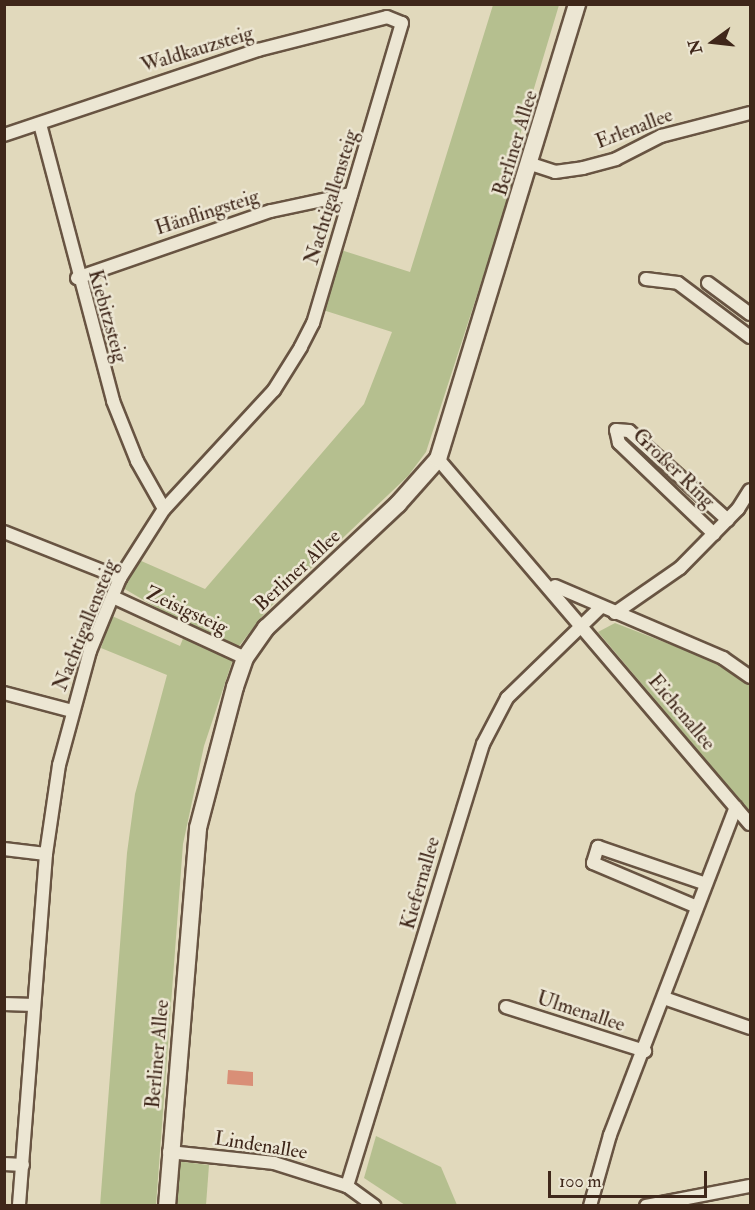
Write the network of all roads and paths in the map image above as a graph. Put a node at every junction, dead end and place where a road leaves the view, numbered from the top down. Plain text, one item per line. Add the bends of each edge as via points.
1 (577, 4) edge
2 (402, 23) joint
3 (750, 113) edge
4 (40, 124) junction
5 (4, 135) edge
6 (531, 164) junction
7 (351, 194) junction
8 (77, 278) junction
9 (646, 279) dead end
10 (708, 283) dead end
11 (750, 314) edge
12 (750, 337) edge
13 (438, 459) junction
14 (750, 490) edge
15 (164, 509) junction
16 (728, 520) junction
17 (4, 532) edge
18 (714, 534) junction
19 (120, 578) junction
20 (549, 583) junction
21 (113, 597) junction
22 (600, 608) junction
23 (615, 613) junction
24 (584, 624) junction
25 (245, 658) junction
26 (750, 677) edge
27 (4, 693) edge
28 (72, 711) junction
29 (736, 807) junction
30 (750, 824) edge
31 (4, 849) edge
32 (46, 855) junction
33 (706, 884) junction
34 (697, 907) junction
35 (664, 998) junction
36 (4, 1004) edge
37 (34, 1005) junction
38 (506, 1007) dead end
39 (750, 1028) edge
40 (645, 1051) junction
41 (169, 1152) junction
42 (4, 1164) edge
43 (23, 1165) junction
44 (346, 1186) junction
45 (750, 1186) edge
46 (19, 1206) edge
47 (167, 1206) edge
48 (375, 1206) edge
49 (590, 1206) edge
50 (646, 1206) edge

1 - 6 main road, Berliner Allee
2 - 4 street, Waldkauzsteig via 387,17 258,50 122,92
2 - 7 street, Nachtigallensteig
3 - 6 street, Erlenallee via 661,136 616,159 583,168 555,172
4 - 5 street, Waldkauzsteig
4 - 8 street, Kiebitzsteig
6 - 13 main road, Berliner Allee
7 - 8 street, Hänflingsteig via 271,211
7 - 15 street, Nachtigallensteig via 313,323 290,367
8 - 15 street, Kiebitzsteig via 113,401 136,461
9 - 12 street via 678,283
10 - 11 street
13 - 20 street, Eichenallee
13 - 25 main road, Berliner Allee via 398,504 266,628
14 - 16 street, Großer Ring
15 - 19 street, Nachtigallensteig
16 - 18 street, Großer Ring
16 - 18 street, Großer Ring via 629,431 616,430 619,443
17 - 19 street
18 - 23 street, Großer Ring via 680,568
19 - 21 street, Nachtigallensteig
20 - 22 street, Eichenallee
20 - 24 street, Eichenallee
21 - 25 street, Zeisigsteig
21 - 28 street, Nachtigallensteig
22 - 23 street, Eichenallee
22 - 24 street
23 - 26 street, Eichenallee via 723,658
24 - 29 street, Eichenallee
24 - 44 street, Kiefernallee via 507,698 483,744
25 - 41 main road, Berliner Allee via 222,725 198,828
27 - 28 street
28 - 32 street, Nachtigallensteig
29 - 30 street, Eichenallee
29 - 33 street, Ulmenallee
31 - 32 street
32 - 37 street, Nachtigallensteig
33 - 34 street, Ulmenallee
33 - 34 street via 598,847 593,863
34 - 35 street, Ulmenallee
35 - 39 street
35 - 40 street, Ulmenallee
36 - 37 street
37 - 43 street, Nachtigallensteig
38 - 40 street, Ulmenallee
40 - 49 street, Ulmenallee via 592,1186
41 - 44 street, Lindenallee via 274,1163
41 - 47 main road, Berliner Allee
42 - 43 street
43 - 46 street, Nachtigallensteig
44 - 48 street, Lindenallee
45 - 50 street

